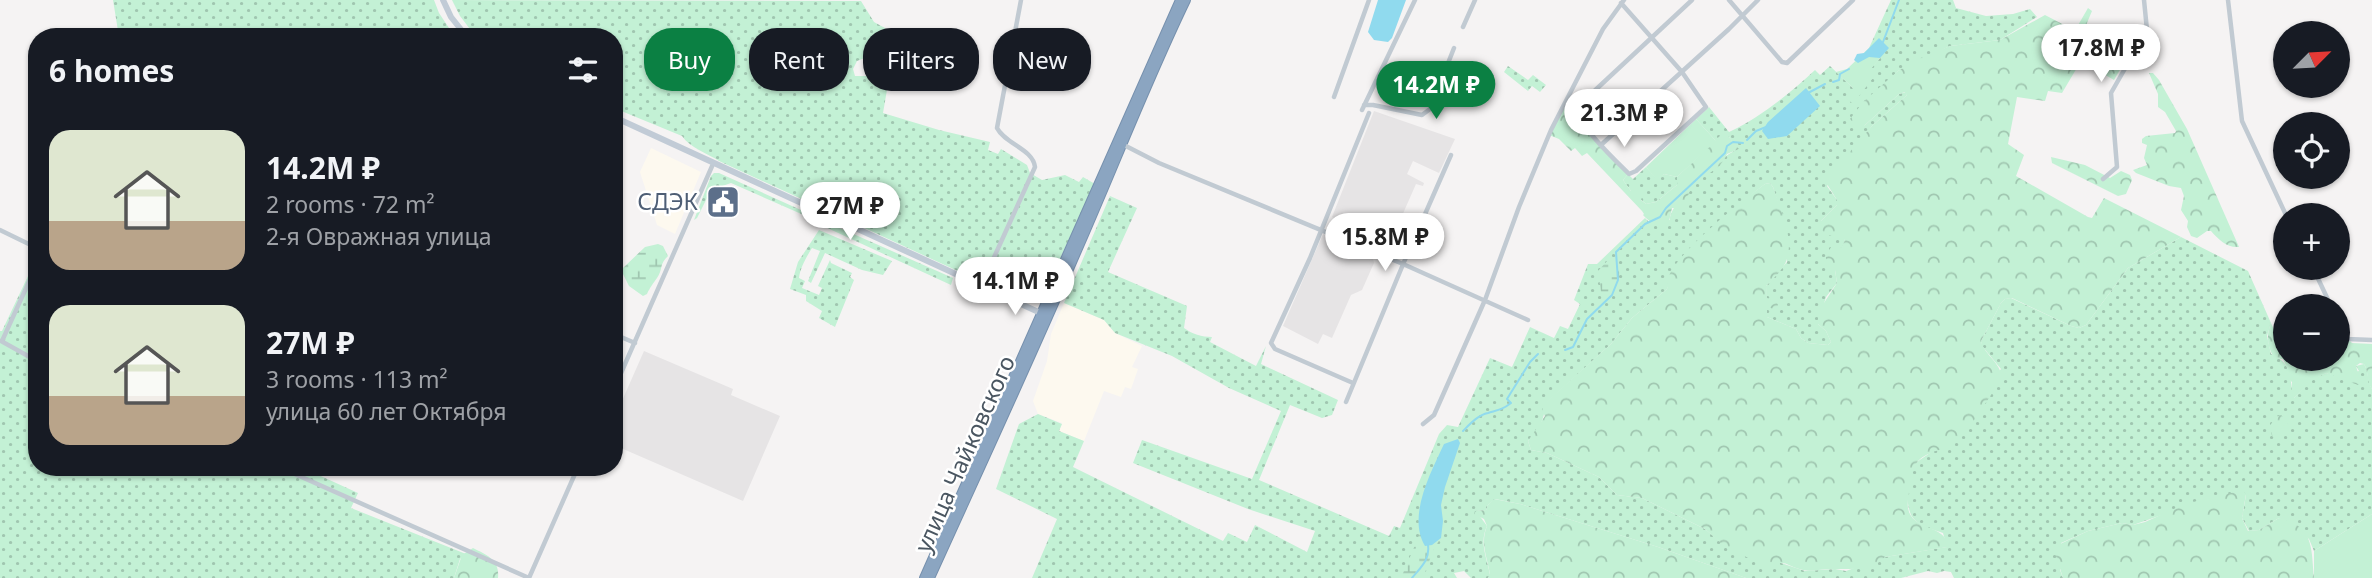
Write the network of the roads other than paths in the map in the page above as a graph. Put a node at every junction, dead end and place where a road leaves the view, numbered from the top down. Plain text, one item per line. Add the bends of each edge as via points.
1 (443, 0) edge
2 (1021, 0) edge
3 (1180, 0) edge
4 (1186, 0) edge
5 (1369, 0) edge
6 (1415, 0) edge
7 (1475, 0) edge
8 (1692, 0) edge
9 (1729, 0) edge
10 (1758, 0) edge
11 (1853, 0) edge
12 (2144, 0) edge
13 (2228, 0) edge
14 (1622, 1) edge
15 (1742, 14) junction
16 (1463, 27) dead end
17 (460, 28) edge
18 (1651, 38) junction
19 (1454, 48) dead end
20 (1682, 72) junction
21 (1334, 97) dead end
22 (1564, 106) junction
23 (1576, 108) junction
24 (1368, 113) dead end
25 (623, 121) edge
26 (1121, 144) junction
27 (1602, 144) junction
28 (1451, 155) dead end
29 (713, 164) junction
30 (2103, 180) dead end
31 (2280, 203) edge
32 (0, 230) edge
33 (1322, 230) junction
34 (28, 244) edge
35 (1403, 264) junction
36 (28, 283) edge
37 (981, 287) junction
38 (1485, 300) junction
39 (1045, 315) junction
40 (1528, 320) dead end
41 (623, 338) edge
42 (2350, 339) edge
43 (1, 340) edge
44 (2372, 340) edge
45 (635, 343) junction
46 (28, 355) edge
47 (623, 369) edge
48 (1353, 383) junction
49 (1346, 402) dead end
50 (1423, 424) dead end
51 (299, 476) edge
52 (574, 476) edge
53 (529, 578) edge
54 (924, 578) edge
55 (930, 578) edge

1 - 17 street
2 - 37 street via 997,128 1035,165
3 - 39 highway, улица Чайковского
4 - 26 highway, улица Чайковского
5 - 21 street
6 - 19 street via 1363,108 1373,105 1423,115 1430,109
7 - 16 street
8 - 18 street
9 - 15 street
10 - 15 street
11 - 15 street via 1787,63
12 - 30 street via 2147,30 2111,93 2118,159 2117,167
13 - 31 street via 2242,121
14 - 18 street
14 - 22 street
15 - 20 street
18 - 20 street
18 - 23 street
20 - 27 street
20 - 27 street via 1706,107 1634,172 1629,174
22 - 23 street
22 - 38 street via 1525,191
23 - 27 street
24 - 33 street
25 - 29 street
26 - 33 street
26 - 39 highway, улица Чайковского
28 - 35 street
29 - 37 street
29 - 45 street
32 - 34 street
33 - 35 street
33 - 48 street via 1272,345
35 - 38 street
35 - 48 street
36 - 43 street
37 - 39 street
38 - 40 street
38 - 50 street via 1434,415
39 - 54 highway, улица Чайковского
39 - 55 highway, улица Чайковского
41 - 45 street
42 - 44 street
43 - 46 street
45 - 47 street
48 - 49 street
51 - 53 street
52 - 53 street

